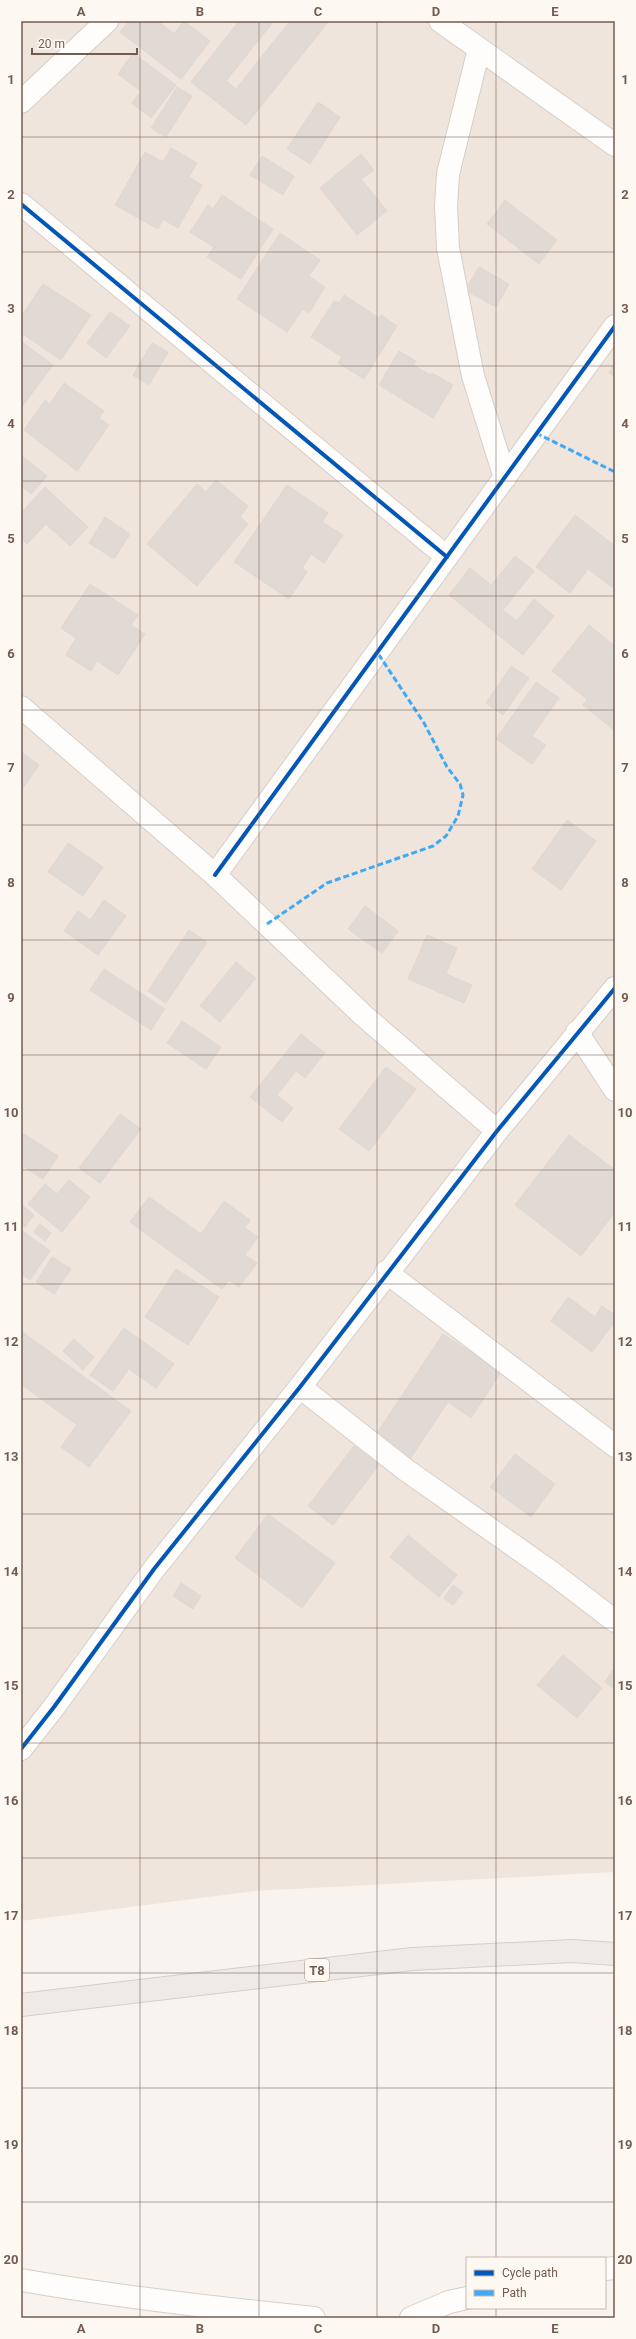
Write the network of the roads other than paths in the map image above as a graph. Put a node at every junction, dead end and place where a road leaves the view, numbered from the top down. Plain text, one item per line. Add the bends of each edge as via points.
1 (107, 21) edge
2 (440, 21) edge
3 (479, 49) junction
4 (21, 102) edge
5 (615, 145) edge
6 (21, 204) edge
7 (615, 326) edge
8 (505, 478) junction
9 (447, 557) junction
10 (21, 706) edge
11 (214, 876) junction
12 (615, 988) edge
13 (577, 1032) junction
14 (615, 1090) edge
15 (497, 1131) junction
16 (386, 1272) junction
17 (300, 1388) junction
18 (615, 1446) edge
19 (615, 1621) edge
20 (21, 1749) edge
21 (615, 1954) edge
22 (21, 2005) edge
23 (21, 2280) edge
24 (466, 2298) edge
25 (314, 2318) edge
26 (411, 2318) edge

1 - 4 street
2 - 3 street
3 - 5 street
3 - 8 street via 448,174 448,248 474,376
6 - 9 street
7 - 8 street
8 - 9 street
9 - 11 street
10 - 11 street
11 - 15 street via 364,1016
12 - 13 street
13 - 14 street
13 - 15 street
15 - 16 street
16 - 17 street
16 - 18 street
17 - 19 street via 406,1470 551,1572
17 - 20 street via 154,1569
21 - 22 highway, T8 via 572,1951 412,1959
23 - 25 street via 180,2304
24 - 26 street via 449,2302

